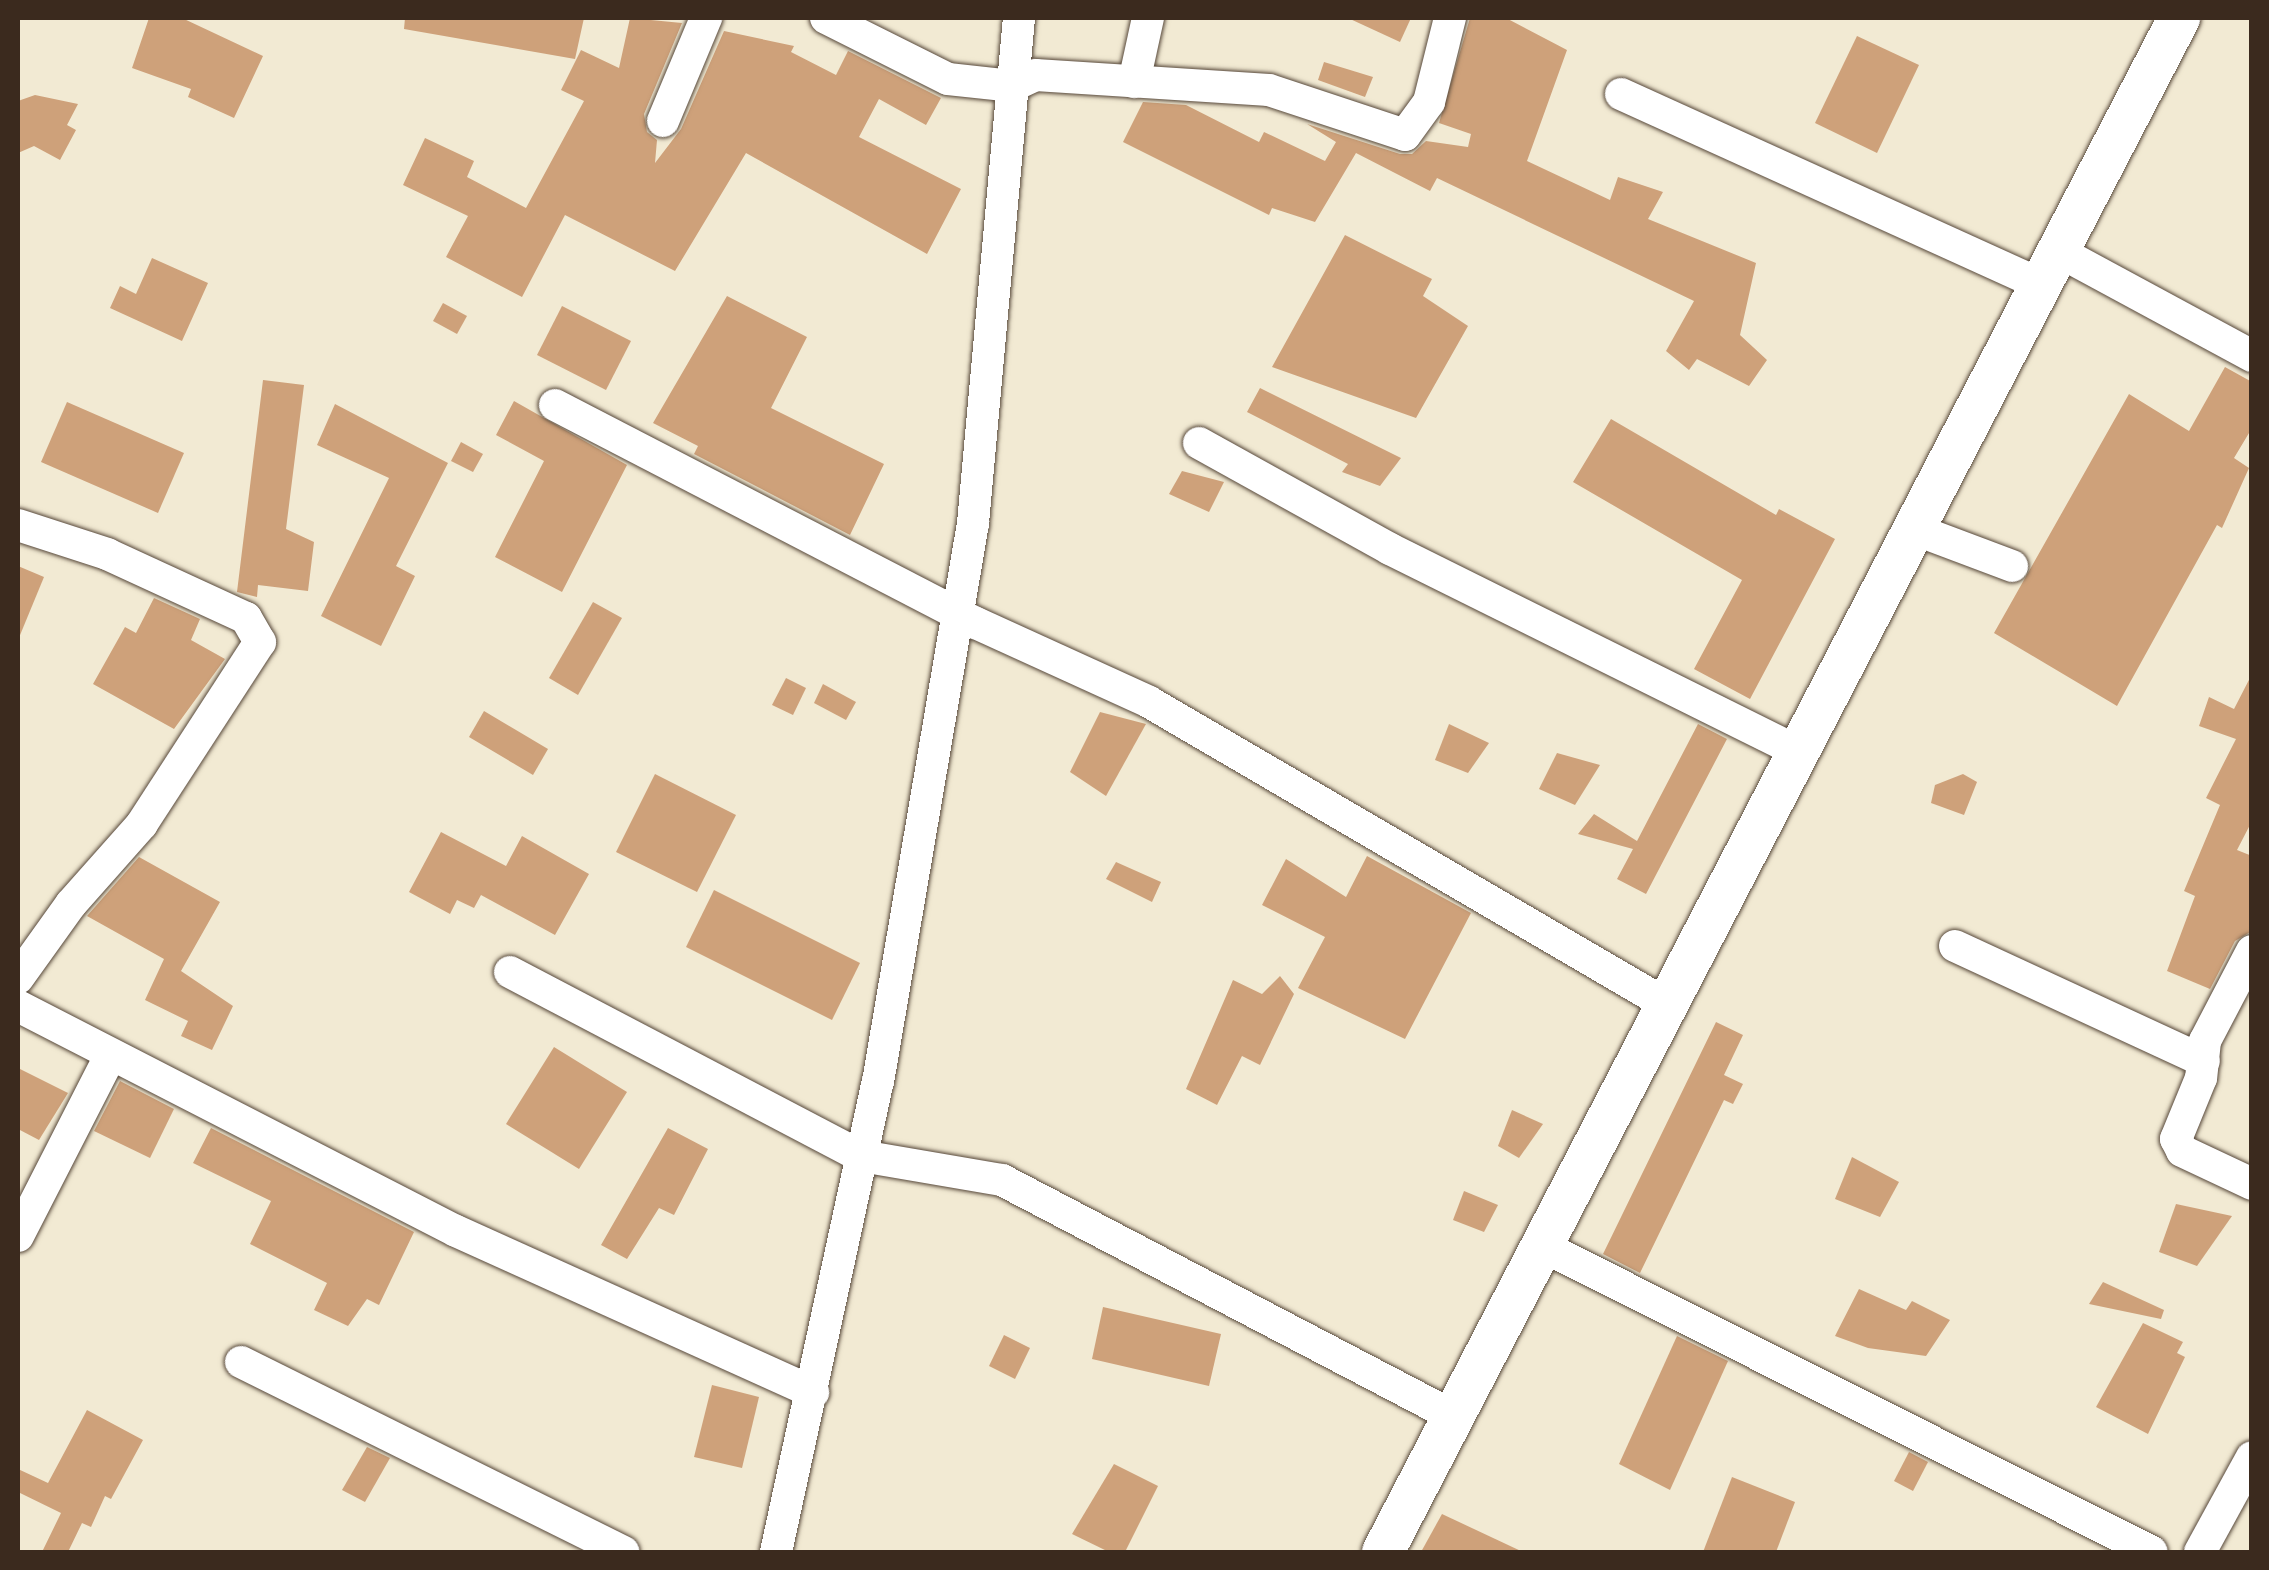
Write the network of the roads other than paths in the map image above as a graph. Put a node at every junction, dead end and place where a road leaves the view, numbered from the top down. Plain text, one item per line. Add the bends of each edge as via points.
1 (706, 18) edge
2 (826, 18) edge
3 (1018, 18) edge
4 (1148, 18) edge
5 (1450, 18) edge
6 (2179, 18) edge
7 (1134, 82) junction
8 (1012, 86) junction
9 (1621, 94) dead end
10 (664, 121) dead end
11 (2047, 267) junction
12 (2252, 356) edge
13 (555, 405) dead end
14 (1199, 443) dead end
15 (18, 524) edge
16 (1912, 528) junction
17 (2012, 566) dead end
18 (957, 614) junction
19 (1797, 751) junction
20 (1954, 946) dead end
21 (2252, 951) edge
22 (510, 972) dead end
23 (18, 978) edge
24 (1666, 1004) junction
25 (18, 1006) edge
26 (111, 1054) junction
27 (2204, 1061) junction
28 (861, 1156) junction
29 (2252, 1184) edge
30 (18, 1236) edge
31 (1542, 1246) junction
32 (241, 1362) dead end
33 (812, 1392) junction
34 (1453, 1416) junction
35 (2252, 1457) edge
36 (622, 1552) edge
37 (776, 1552) edge
38 (1382, 1552) edge
39 (2152, 1552) edge
40 (2200, 1552) edge

1 - 10 street
2 - 8 street via 948,79
3 - 8 street
4 - 7 street
5 - 7 street via 1428,102 1405,135 1268,90
6 - 11 main road
7 - 8 street via 1036,75
8 - 18 street via 976,486
9 - 11 street
11 - 12 street
11 - 16 main road
13 - 18 street
14 - 19 street via 1390,550
15 - 23 street via 107,554 246,618 260,642 142,824 71,904
16 - 17 street
16 - 19 main road
18 - 24 street via 1148,702
18 - 28 street via 918,866
19 - 24 main road
20 - 27 street
21 - 27 street via 2206,1041
22 - 28 street
24 - 31 main road
25 - 26 street
26 - 30 street
26 - 33 street via 456,1231
27 - 29 street via 2178,1146
28 - 33 street
28 - 34 street via 1002,1180
31 - 34 main road
31 - 39 street
32 - 36 street
33 - 37 street
34 - 38 main road
35 - 40 street

